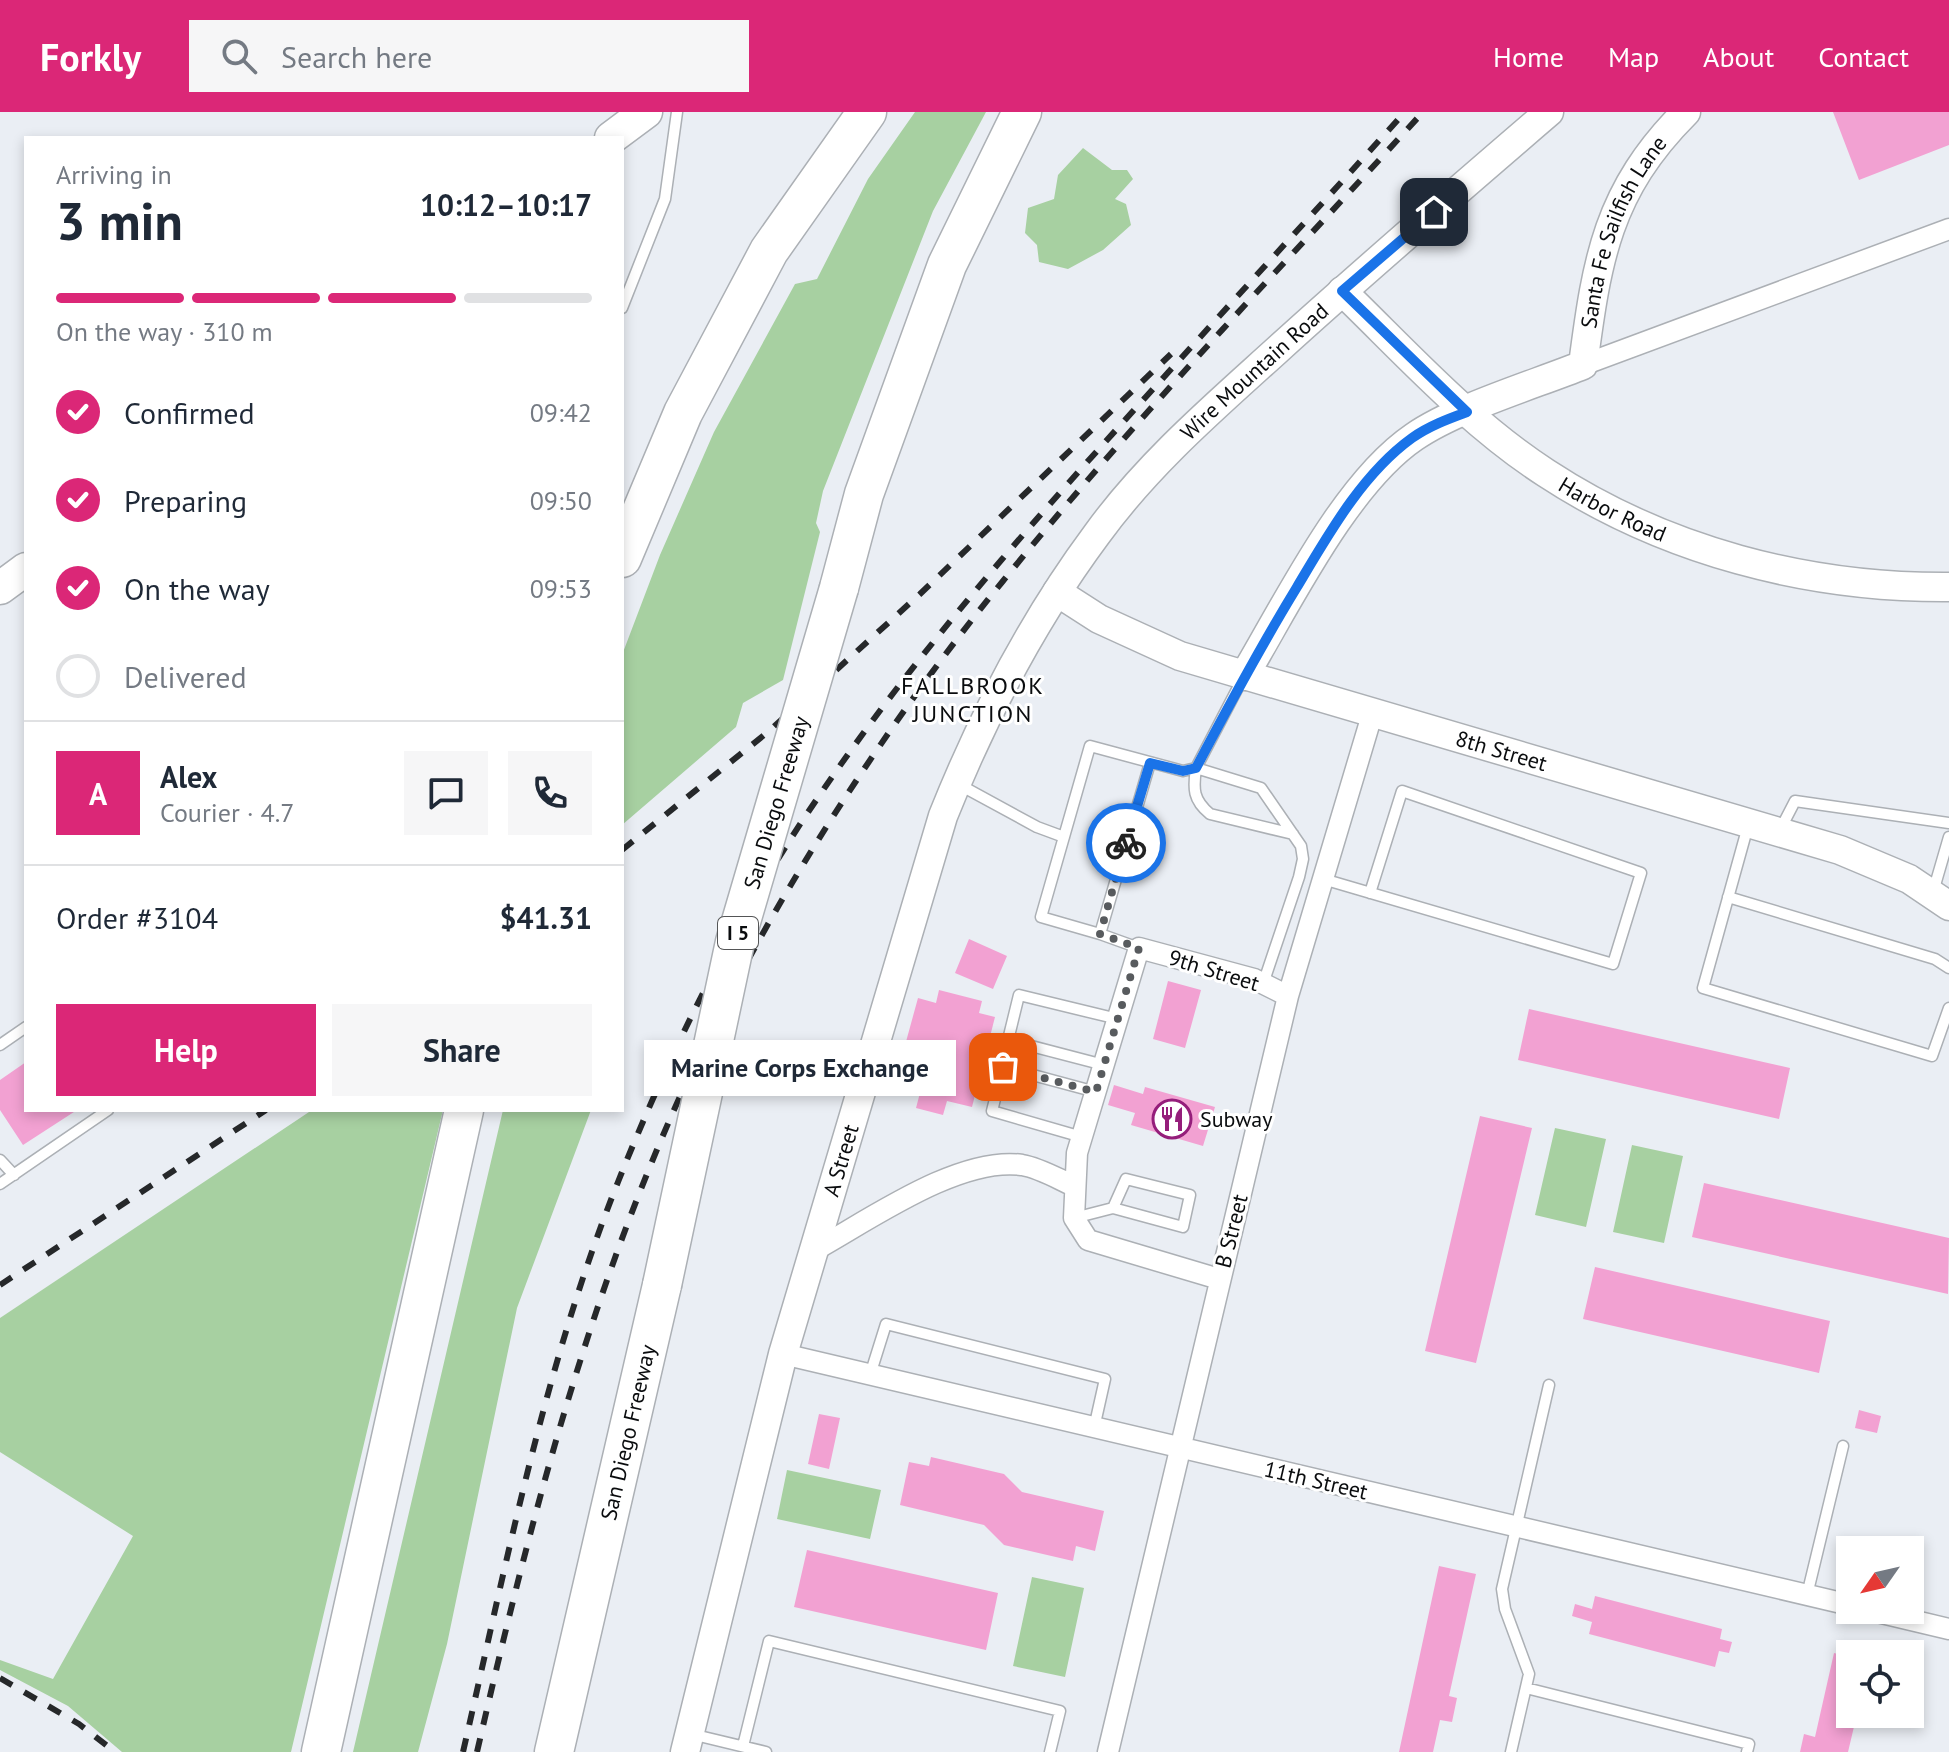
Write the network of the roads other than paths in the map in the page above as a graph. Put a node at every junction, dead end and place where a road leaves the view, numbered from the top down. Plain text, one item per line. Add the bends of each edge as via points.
1 (646, 112) edge
2 (677, 112) edge
3 (867, 112) edge
4 (1022, 112) edge
5 (1549, 112) edge
6 (1686, 112) edge
7 (614, 136) edge
8 (1949, 229) edge
9 (1342, 291) junction
10 (624, 303) edge
11 (1583, 365) junction
12 (1467, 412) junction
13 (624, 553) edge
14 (24, 570) edge
15 (1949, 587) edge
16 (0, 588) edge
17 (1057, 592) junction
18 (1244, 676) junction
19 (1372, 715) junction
20 (1150, 763) junction
21 (1196, 768) junction
22 (956, 783) junction
23 (1949, 823) edge
24 (1749, 824) junction
25 (1779, 833) junction
26 (1293, 834) junction
27 (1064, 837) junction
28 (1949, 837) edge
29 (1323, 879) junction
30 (1370, 893) junction
31 (1728, 897) junction
32 (1940, 900) edge
33 (1100, 934) junction
34 (1139, 948) junction
35 (1949, 968) edge
36 (1263, 984) junction
37 (1288, 996) junction
38 (1949, 1008) edge
39 (1118, 1019) junction
40 (24, 1028) edge
41 (1008, 1040) junction
42 (0, 1045) edge
43 (1104, 1065) junction
44 (1003, 1067) junction
45 (1096, 1092) junction
46 (105, 1112) edge
47 (464, 1112) edge
48 (1082, 1137) junction
49 (0, 1160) edge
50 (14, 1175) junction
51 (0, 1184) edge
52 (1074, 1186) junction
53 (1113, 1208) junction
54 (1074, 1218) junction
55 (813, 1251) junction
56 (1219, 1279) junction
57 (783, 1354) junction
58 (870, 1375) junction
59 (1549, 1385) dead end
60 (1094, 1428) junction
61 (1843, 1446) dead end
62 (1179, 1448) junction
63 (1515, 1527) junction
64 (1807, 1595) junction
65 (1836, 1602) edge
66 (1924, 1623) edge
67 (1949, 1629) edge
68 (1526, 1688) junction
69 (687, 1743) edge
70 (743, 1746) junction
71 (321, 1752) edge
72 (554, 1752) edge
73 (766, 1752) edge
74 (1050, 1752) edge
75 (1108, 1752) edge
76 (1511, 1752) edge
77 (1747, 1752) edge

1 - 7 main road
2 - 10 lane via 665,199
3 - 13 highway via 769,251 683,413
4 - 72 highway, San Diego Freeway / I 5, bridge via 947,265 864,494 735,942
5 - 9 street, Wire Mountain Road
6 - 11 street, Santa Fe Sailfish Lane via 1637,168 1611,221
8 - 11 street
9 - 12 street, Harbor Road
9 - 17 street, Wire Mountain Road via 1162,456 1098,532
11 - 12 street
12 - 15 street, Harbor Road via 1545,473 1639,525 1686,544 1806,577
12 - 18 street via 1411,439 1364,487 1323,544
14 - 16 main road
17 - 18 street, 8th Street via 1099,619 1180,656
17 - 22 street, A Street via 1021,650
18 - 19 street, 8th Street
18 - 21 lane
19 - 24 street, 8th Street
19 - 29 street, B Street
20 - 21 lane via 1183,771
20 - 27 lane via 1090,746
20 - 33 lane
21 - 26 lane via 1261,788
21 - 26 lane via 1193,790 1210,814
22 - 27 lane
22 - 55 street, A Street
23 - 25 lane via 1795,801
24 - 25 street, 8th Street
24 - 31 lane
25 - 32 street, 8th Street via 1840,850 1909,879
26 - 36 lane via 1303,859
27 - 33 lane via 1041,917
28 - 32 lane
29 - 30 lane
29 - 37 street, B Street
30 - 30 lane via 1402,791 1641,873 1613,964
31 - 35 lane via 1935,959
31 - 38 lane via 1703,988 1932,1056
33 - 34 lane
34 - 36 street, 9th Street
34 - 39 street
36 - 37 street, 9th Street
37 - 56 street, B Street
39 - 41 lane via 1019,995
39 - 43 street
40 - 42 lane
41 - 43 lane
41 - 44 lane
43 - 45 street
44 - 45 lane
44 - 48 lane via 992,1111
45 - 48 street
46 - 50 lane
47 - 71 highway
48 - 52 street
49 - 50 lane
50 - 51 lane
52 - 54 street
52 - 55 street via 1026,1165 1000,1164 944,1180
53 - 53 lane via 1183,1227 1190,1195 1126,1179
53 - 54 lane
54 - 56 street via 1088,1240
55 - 57 street, A Street
56 - 62 street, B Street
57 - 58 street, 11th Street
57 - 69 street, A Street
58 - 60 street, 11th Street
58 - 60 lane via 886,1324 1105,1379
59 - 63 lane
60 - 62 street, 11th Street
61 - 64 lane
62 - 63 street, 11th Street
62 - 75 street, B Street
63 - 64 street, 11th Street
63 - 68 lane via 1502,1589 1526,1657
64 - 65 street, 11th Street
66 - 67 street
68 - 76 lane
68 - 77 lane via 1749,1744
69 - 70 lane
70 - 73 lane
70 - 74 lane via 769,1641 1060,1711

